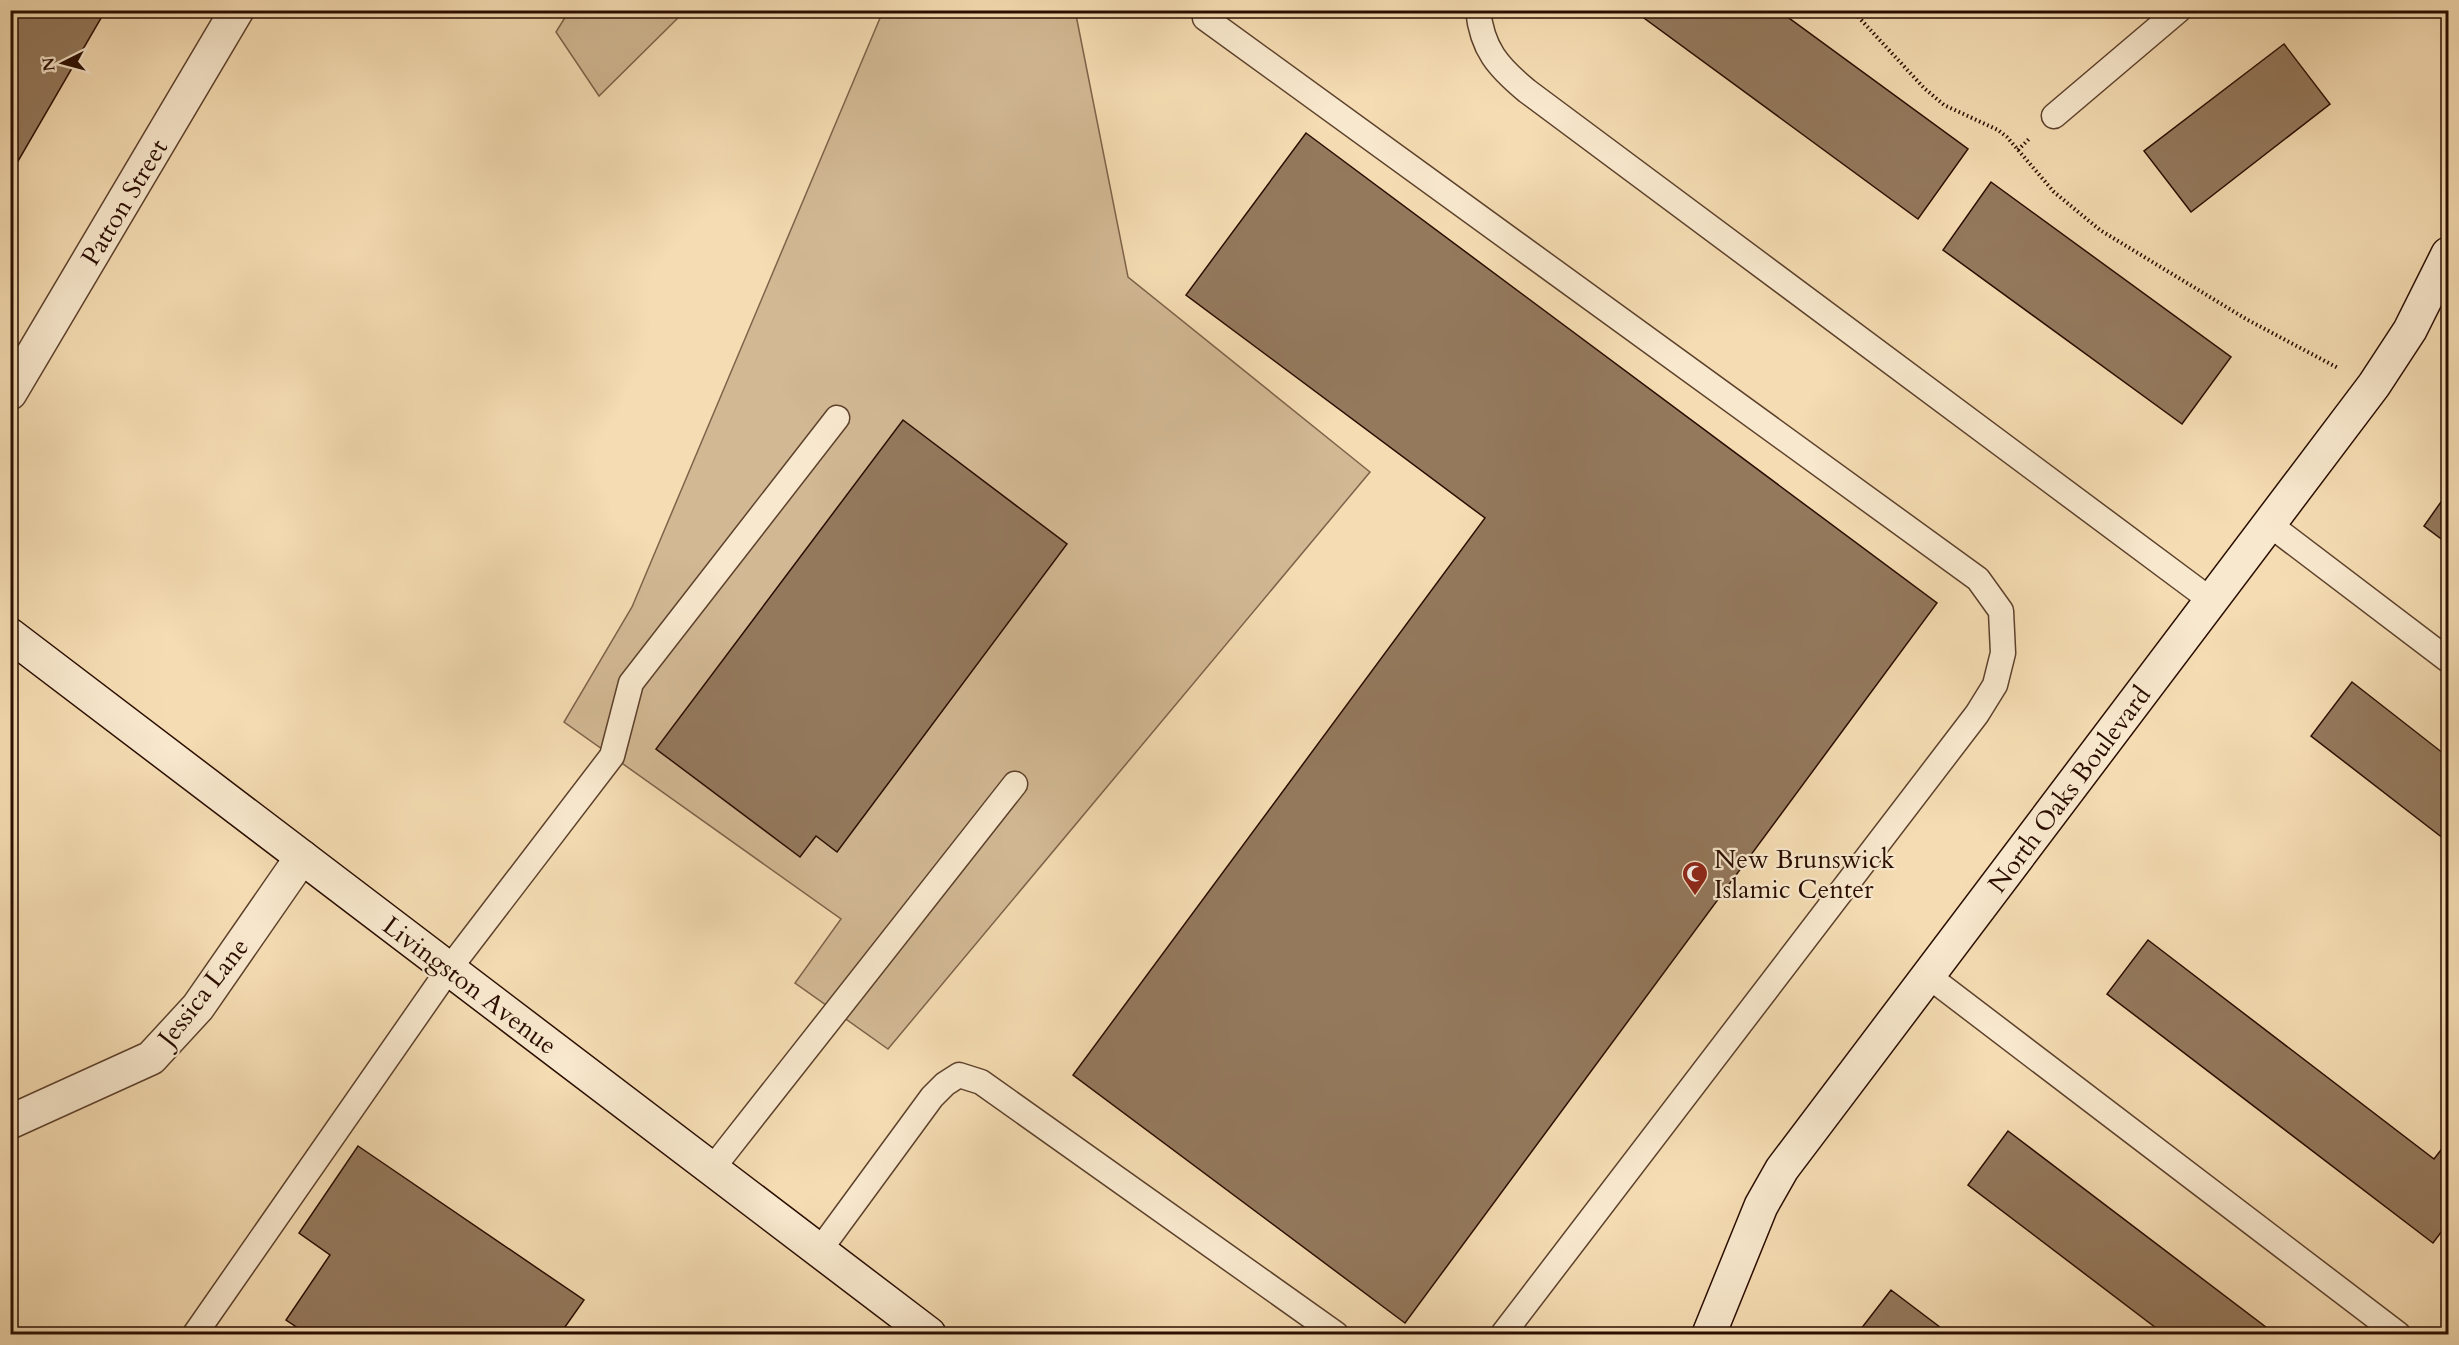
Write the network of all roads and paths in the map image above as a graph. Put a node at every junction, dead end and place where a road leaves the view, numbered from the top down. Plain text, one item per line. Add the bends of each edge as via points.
1 (237, 10) edge
2 (1478, 10) edge
3 (1852, 10) edge
4 (2179, 10) edge
5 (1205, 18) dead end
6 (2054, 116) dead end
7 (2448, 254) edge
8 (2374, 386) junction
9 (10, 393) edge
10 (837, 418) dead end
11 (2269, 524) junction
12 (2212, 601) junction
13 (10, 634) edge
14 (2448, 660) edge
15 (1015, 784) dead end
16 (302, 857) junction
17 (449, 969) junction
18 (1927, 975) junction
19 (10, 1122) edge
20 (712, 1169) junction
21 (819, 1251) junction
22 (195, 1335) edge
23 (929, 1335) edge
24 (1336, 1335) edge
25 (1503, 1335) edge
26 (1709, 1335) edge
27 (2398, 1335) edge

1 - 9 street, Patton Street
2 - 12 lane via 1485,44 1496,62 1527,91
3 - 8 path via 1931,94 1944,105 2007,137 2054,192 2100,230 2246,319
4 - 6 lane
5 - 25 lane via 1978,579 2001,611 2004,653 1995,685 1977,714
7 - 8 street, North Oaks Boulevard via 2415,321
8 - 11 street, North Oaks Boulevard
10 - 17 lane via 631,683 612,756
11 - 12 street, North Oaks Boulevard
11 - 14 lane
12 - 18 street, North Oaks Boulevard
13 - 16 street, Livingston Avenue
15 - 20 lane
16 - 17 street, Livingston Avenue
16 - 19 street, Jessica Lane via 198,1006 151,1058
17 - 20 street, Livingston Avenue
17 - 22 lane
18 - 26 street, North Oaks Boulevard via 1782,1169 1761,1206
18 - 27 lane
20 - 21 street, Livingston Avenue
21 - 23 street, Livingston Avenue
21 - 24 lane via 932,1097 959,1075 981,1082

